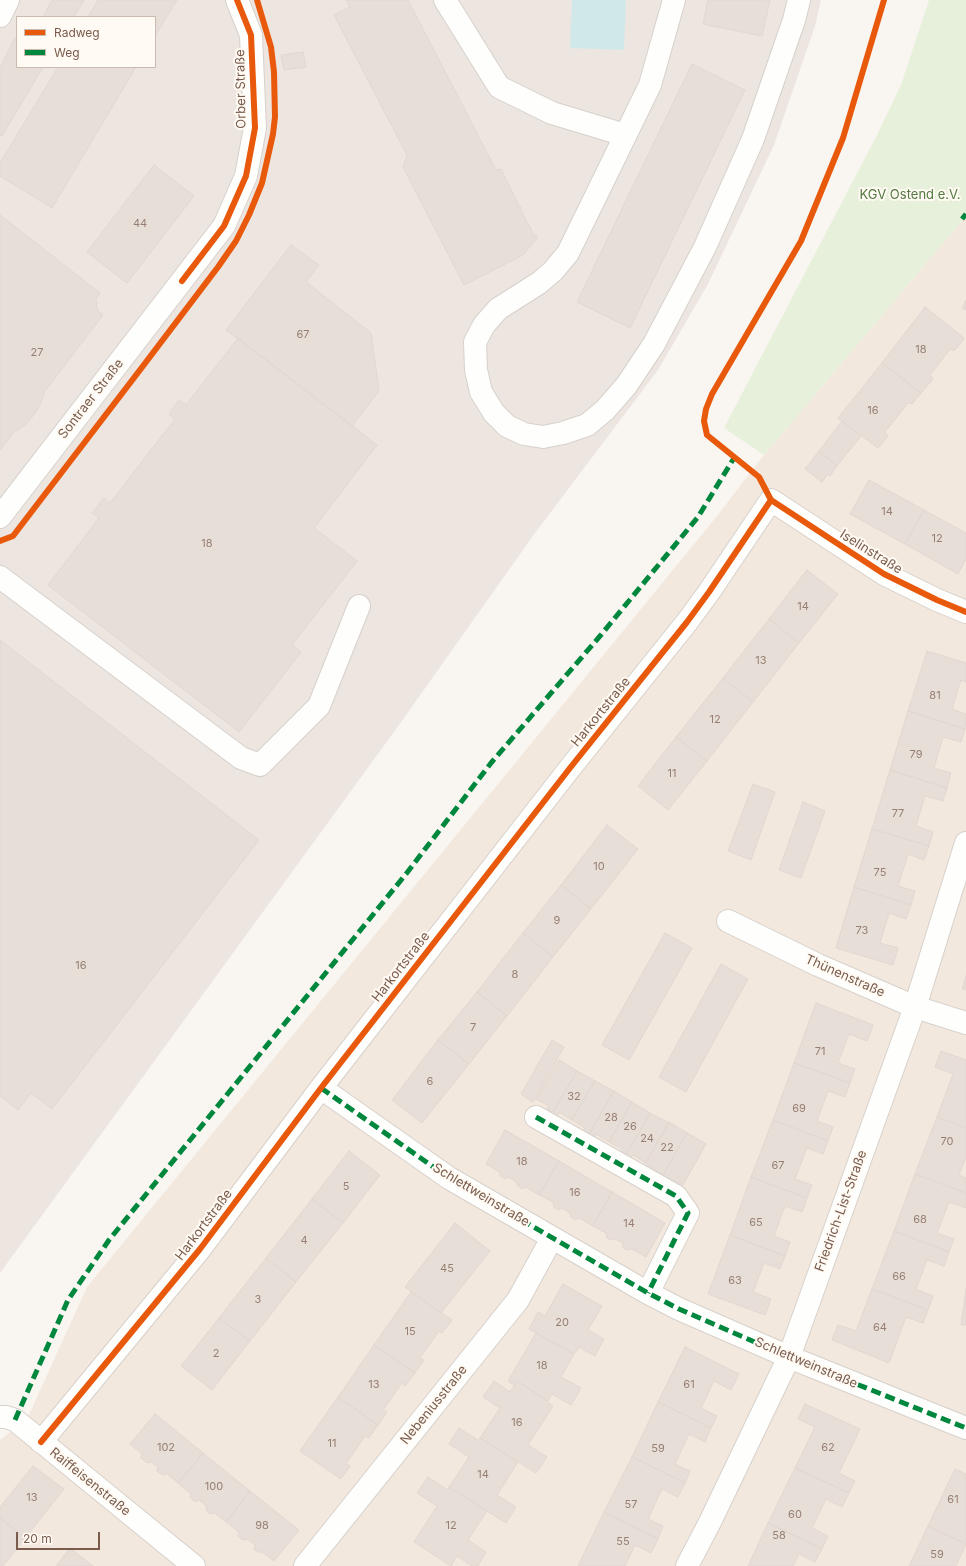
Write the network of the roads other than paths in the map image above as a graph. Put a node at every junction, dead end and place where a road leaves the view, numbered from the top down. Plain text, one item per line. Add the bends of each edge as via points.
1 (8, 0) edge
2 (237, 0) edge
3 (445, 0) edge
4 (674, 0) edge
5 (799, 0) edge
6 (0, 16) edge
7 (625, 135) junction
8 (182, 281) joint
9 (771, 500) joint
10 (0, 517) edge
11 (0, 577) edge
12 (360, 606) dead end
13 (966, 612) edge
14 (966, 843) edge
15 (728, 920) dead end
16 (915, 1007) junction
17 (966, 1022) edge
18 (321, 1088) junction
19 (536, 1117) dead end
20 (552, 1238) junction
21 (648, 1293) junction
22 (788, 1357) junction
23 (0, 1417) edge
24 (966, 1428) edge
25 (41, 1442) junction
26 (194, 1566) edge
27 (305, 1566) edge
28 (687, 1566) edge

1 - 6 street
2 - 8 street, Orber Straße via 251,35 255,128 246,176 224,226
3 - 7 street via 499,87 552,113
4 - 7 street via 650,85
5 - 7 street via 753,140 705,247 654,344 626,386 605,410 587,425 543,437 524,434 507,426 494,413 481,392 476,370 475,342 484,325 498,308 540,283 568,253
8 - 10 street, Sontraer Straße
9 - 13 street, Iselinstraße via 884,574
9 - 18 street, Harkortstraße via 687,622
11 - 12 street via 241,758 260,764 319,706
14 - 16 street, Friedrich-List-Straße
15 - 16 street, Thünenstraße via 818,965
16 - 17 street, Thünenstraße
16 - 22 street, Friedrich-List-Straße
18 - 20 street, Schlettweinstraße via 449,1178
18 - 25 street, Harkortstraße via 200,1249
19 - 21 street via 676,1196 688,1213
20 - 21 street, Schlettweinstraße
20 - 27 street, Nebeniusstraße via 518,1300
21 - 22 street, Schlettweinstraße
22 - 24 street, Schlettweinstraße
22 - 28 street, Friedrich-List-Straße
23 - 25 street, Raiffeisenstraße via 15,1420
25 - 26 street, Raiffeisenstraße

